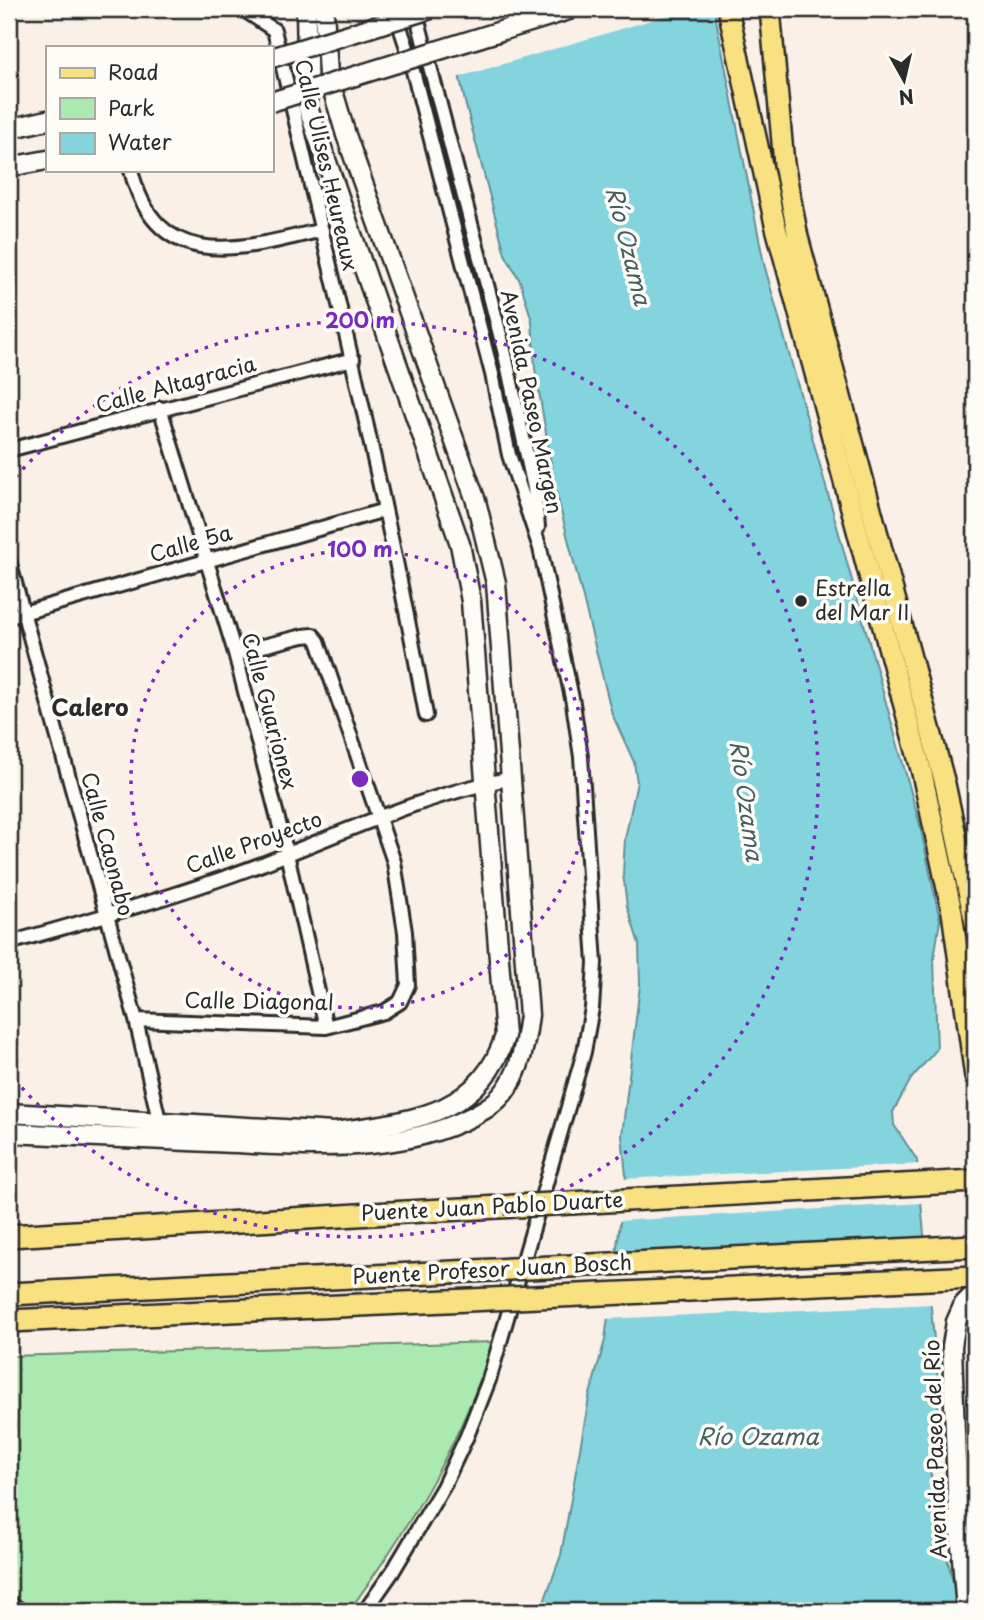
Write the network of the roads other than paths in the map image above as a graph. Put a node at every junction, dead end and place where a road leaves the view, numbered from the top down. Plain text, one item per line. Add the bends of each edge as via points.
1 (243, 9) edge
2 (306, 9) edge
3 (324, 9) edge
4 (394, 9) edge
5 (415, 9) edge
6 (430, 9) edge
7 (572, 9) edge
8 (728, 9) edge
9 (770, 9) edge
10 (273, 57) edge
11 (273, 101) edge
12 (46, 120) edge
13 (9, 129) edge
14 (46, 160) edge
15 (9, 167) edge
16 (132, 172) edge
17 (322, 230) junction
18 (353, 359) junction
19 (160, 408) junction
20 (9, 450) edge
21 (385, 510) junction
22 (540, 548) junction
23 (205, 560) junction
24 (9, 561) edge
25 (23, 613) junction
26 (9, 617) edge
27 (235, 653) junction
28 (426, 715) dead end
29 (513, 778) junction
30 (487, 783) junction
31 (380, 816) junction
32 (287, 854) junction
33 (107, 915) junction
34 (974, 916) edge
35 (9, 943) edge
36 (136, 1020) junction
37 (326, 1027) junction
38 (975, 1077) edge
39 (9, 1113) edge
40 (159, 1122) junction
41 (9, 1133) edge
42 (163, 1140) junction
43 (975, 1181) edge
44 (9, 1236) edge
45 (975, 1246) edge
46 (975, 1277) edge
47 (975, 1293) edge
48 (9, 1294) edge
49 (9, 1321) edge
50 (975, 1435) edge
51 (975, 1487) edge
52 (9, 1603) edge
53 (22, 1611) edge
54 (365, 1611) edge
55 (966, 1611) edge

1 - 17 street, Calle Ulises Heureaux via 274,30
2 - 30 main road via 307,108 460,544 471,601
3 - 29 main road via 328,74 342,123 476,501 493,571
4 - 22 street, Avenida Paseo Margen via 492,374 509,455
5 - 22 street, Avenida Paseo Margen via 504,349 534,488
6 - 10 main road, bridge
7 - 11 main road, bridge
8 - 38 main road via 775,224 922,773 952,912
9 - 34 main road via 784,164 798,237 938,758
12 - 13 main road
14 - 15 main road
16 - 17 street via 145,207 174,239 194,247 244,247
17 - 18 street, Calle Ulises Heureaux
18 - 19 street, Calle Altagracia
18 - 21 street, Calle Ulises Heureaux
19 - 20 street, Calle Altagracia
19 - 23 street, Calle Guarionex
21 - 23 street, Calle 5a
21 - 28 street, Calle Ulises Heureaux
22 - 54 street via 581,757 595,963 592,1008 584,1052 489,1380 443,1487
23 - 25 street, Calle 5a
23 - 27 street, Calle Guarionex
24 - 25 street, Calle Caonabo
25 - 26 street, Calle 5a
25 - 33 street, Calle Caonabo
27 - 31 street via 313,635
27 - 32 street, Calle Guarionex
29 - 30 street, Calle Proyecto
29 - 42 main road via 529,1015 523,1058 504,1092 488,1108 446,1128 346,1147
30 - 31 street, Calle Proyecto
30 - 40 main road via 505,1011 505,1036 487,1077 467,1096 442,1109 334,1132
31 - 32 street, Calle Proyecto
31 - 37 street, Calle Diagonal via 394,862 408,985 400,1002 384,1012
32 - 33 street, Calle Proyecto
32 - 37 street, Calle Guarionex
33 - 35 street, Calle Proyecto
33 - 36 street, Calle Caonabo
36 - 37 street, Calle Diagonal
36 - 40 street, Calle Caonabo
39 - 40 main road
40 - 42 street, Calle Caonabo
41 - 42 main road
43 - 44 highway, Puente Juan Pablo Duarte, bridge
45 - 48 highway, Puente Profesor Juan Bosch, bridge
46 - 49 highway, Puente Profesor Juan Bosch, bridge
47 - 55 main road, Avenida Paseo del Río via 956,1322 952,1346
50 - 51 main road
52 - 53 street

